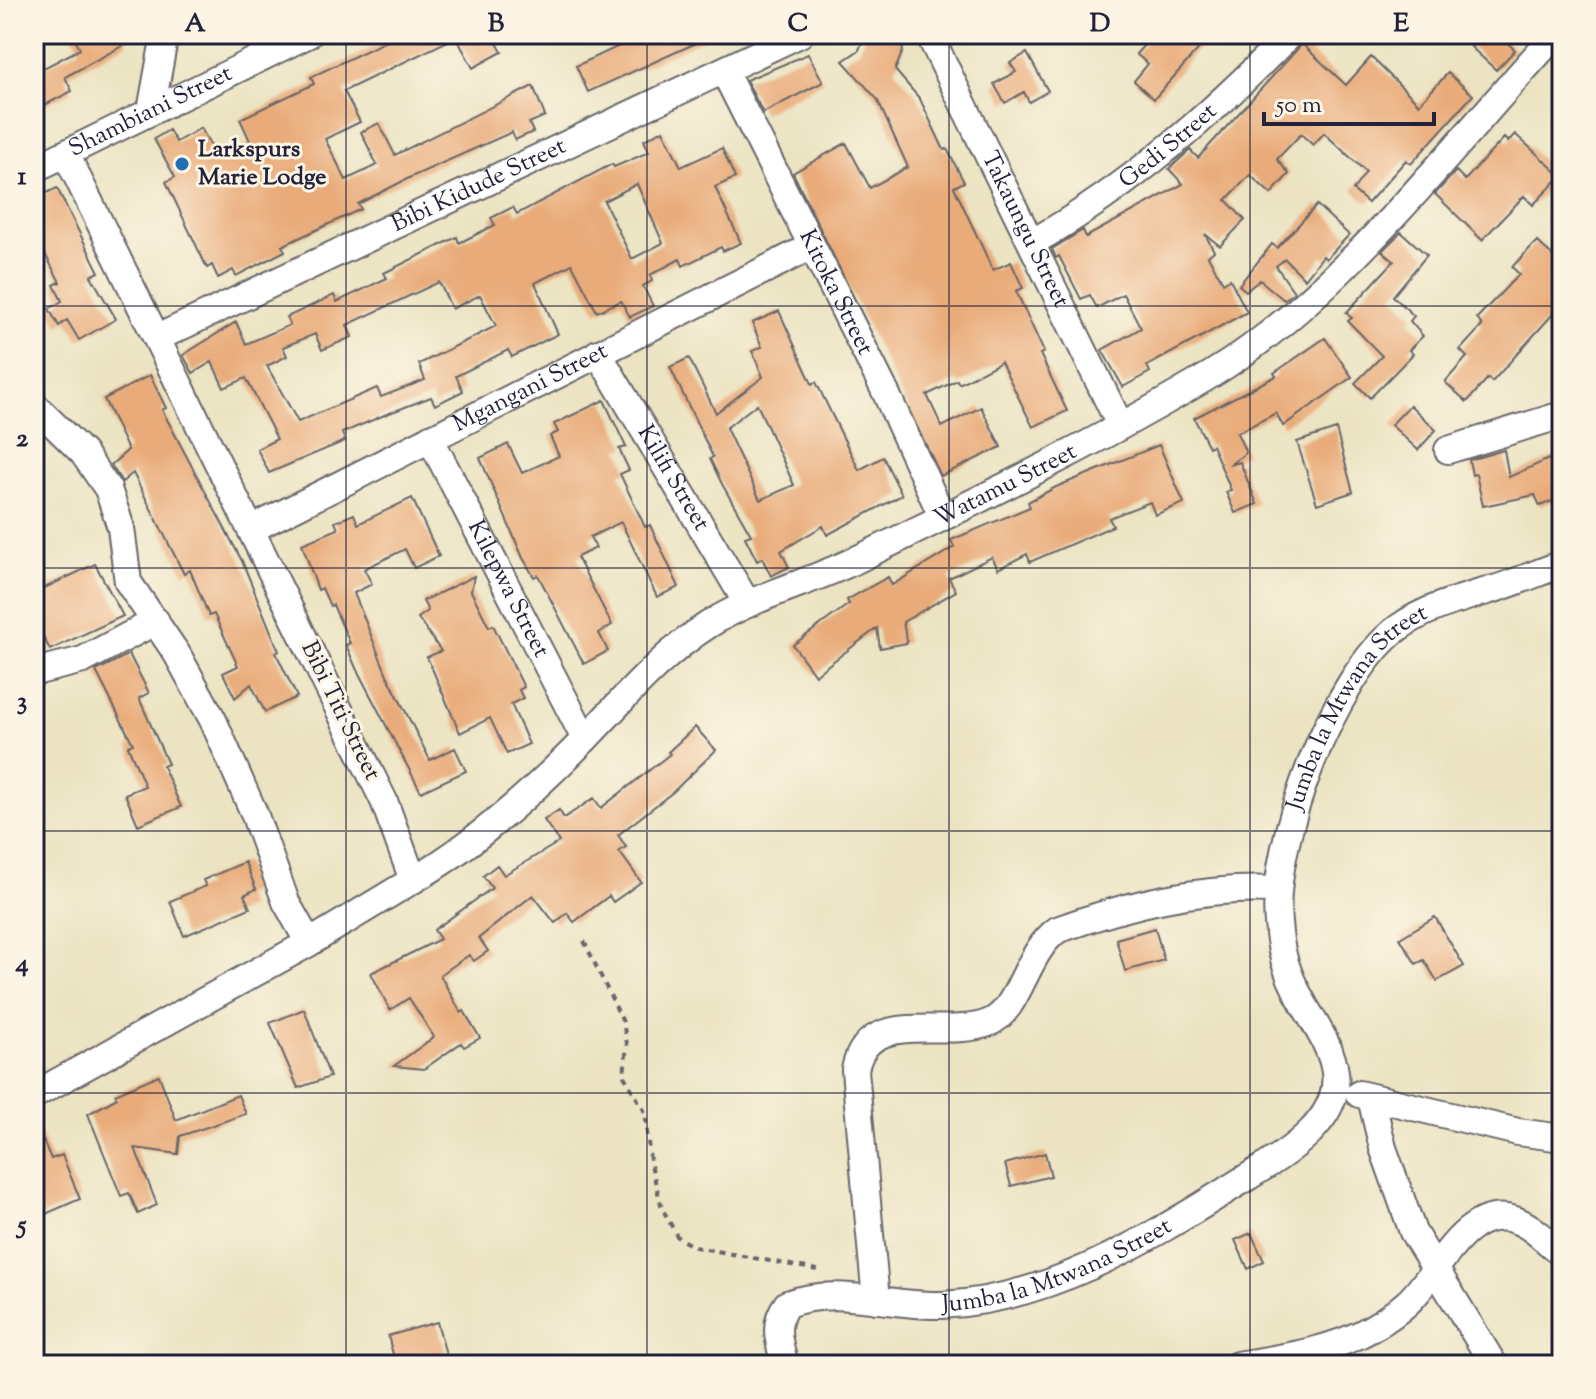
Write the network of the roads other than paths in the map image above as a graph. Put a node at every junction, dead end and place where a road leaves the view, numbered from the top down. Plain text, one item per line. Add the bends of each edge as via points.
1 (165, 34) edge
2 (309, 34) edge
3 (800, 34) edge
4 (929, 34) edge
5 (1290, 34) edge
6 (1556, 34) edge
7 (724, 71) junction
8 (151, 111) junction
9 (66, 154) junction
10 (34, 169) edge
11 (1033, 242) junction
12 (810, 247) junction
13 (157, 338) junction
14 (598, 353) junction
15 (34, 405) edge
16 (1562, 415) edge
17 (1120, 425) junction
18 (430, 438) junction
19 (1448, 450) dead end
20 (942, 516) junction
21 (252, 529) junction
22 (1562, 564) edge
23 (747, 603) junction
24 (156, 621) junction
25 (34, 672) edge
26 (585, 739) junction
27 (413, 880) junction
28 (1278, 890) junction
29 (309, 943) junction
30 (1337, 1085) junction
31 (34, 1095) edge
32 (1371, 1098) junction
33 (1562, 1138) edge
34 (1562, 1254) edge
35 (1433, 1270) junction
36 (864, 1299) junction
37 (785, 1365) edge
38 (1237, 1365) edge
39 (1494, 1365) edge

1 - 8 street
2 - 8 street, Shambiani Street
3 - 7 street, Bibi Kidude Street
4 - 11 street, Takaungu Street
5 - 11 street, Gedi Street via 1233,93 1139,173 1094,208
6 - 17 street, Watamu Street via 1386,224 1288,317 1215,372
7 - 12 street, Kitoka Street
7 - 13 street, Bibi Kidude Street
8 - 9 street, Shambiani Street
9 - 10 street, Shambiani Street
9 - 13 street, Bibi Titi Street
11 - 17 street, Takaungu Street
12 - 14 street, Mgangani Street
12 - 20 street, Kitoka Street
13 - 21 street, Bibi Titi Street
14 - 18 street, Mgangani Street
14 - 23 street, Kilifi Street
15 - 24 street via 97,469 121,528 128,582
16 - 19 street
17 - 20 street, Watamu Street
18 - 21 street, Mgangani Street
18 - 26 street, Kilepwa Street
20 - 23 street, Watamu Street via 856,560
21 - 27 street, Bibi Titi Street via 384,801
22 - 28 street, Jumba la Mtwana Street via 1437,606 1376,645 1344,695 1293,814
23 - 26 street, Watamu Street via 678,646
24 - 25 street via 83,660
24 - 29 street via 213,720 286,902
26 - 27 street, Watamu Street via 447,860
27 - 29 street
28 - 30 street, Jumba la Mtwana Street via 1278,924 1289,974 1329,1046
28 - 36 street via 1192,892 1057,930 1031,957 1000,1017 971,1027 873,1037 858,1053 855,1070
29 - 31 street
30 - 32 street
30 - 36 street, Jumba la Mtwana Street via 1313,1129 1289,1151 1184,1217 1056,1281 941,1305
32 - 33 street
32 - 35 street via 1398,1193
34 - 35 street via 1523,1224 1495,1219 1465,1235
35 - 38 street via 1409,1302 1371,1329 1308,1351
35 - 39 street
36 - 37 street, Jumba la Mtwana Street via 802,1298 787,1304 776,1330

